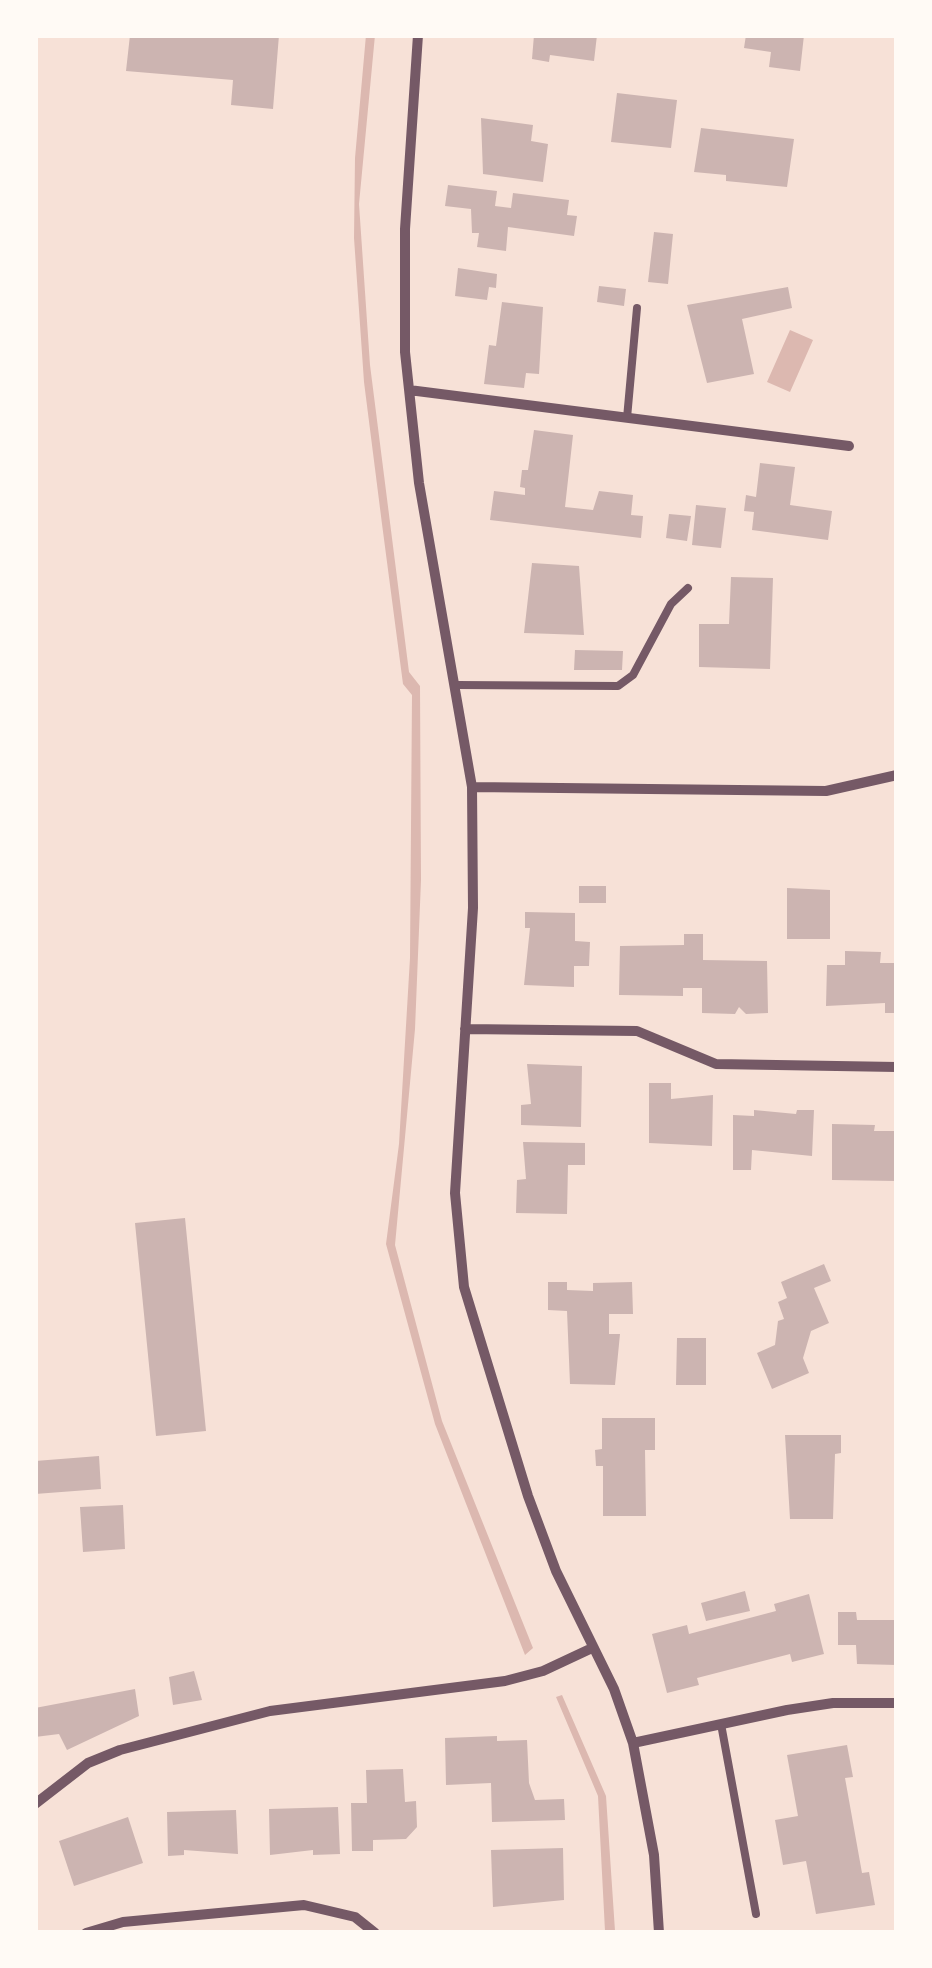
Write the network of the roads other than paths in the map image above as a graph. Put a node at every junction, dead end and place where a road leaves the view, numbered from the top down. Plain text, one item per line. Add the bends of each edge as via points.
1 (418, 35) edge
2 (637, 308) dead end
3 (409, 390) junction
4 (628, 418) junction
5 (849, 446) dead end
6 (688, 588) dead end
7 (457, 685) junction
8 (897, 775) edge
9 (472, 788) junction
10 (465, 1029) junction
11 (897, 1068) edge
12 (590, 1649) junction
13 (897, 1703) edge
14 (721, 1724) junction
15 (634, 1743) junction
16 (35, 1804) edge
17 (756, 1914) dead end
18 (86, 1933) edge
19 (376, 1933) edge
20 (658, 1933) edge

1 - 3 street via 405,229
2 - 4 lane
3 - 4 street
3 - 7 street
4 - 5 street
6 - 7 lane via 671,604 633,675 618,686
7 - 9 street
8 - 9 street via 826,791
9 - 10 street
10 - 11 street via 637,1031 716,1064
10 - 12 street via 456,1193 464,1287 528,1496
12 - 15 street
12 - 16 street via 505,1681 270,1711 120,1750 88,1763
13 - 14 street via 833,1703
14 - 15 street
14 - 17 lane
15 - 20 street via 654,1855
18 - 19 street via 123,1922 304,1905 355,1917

